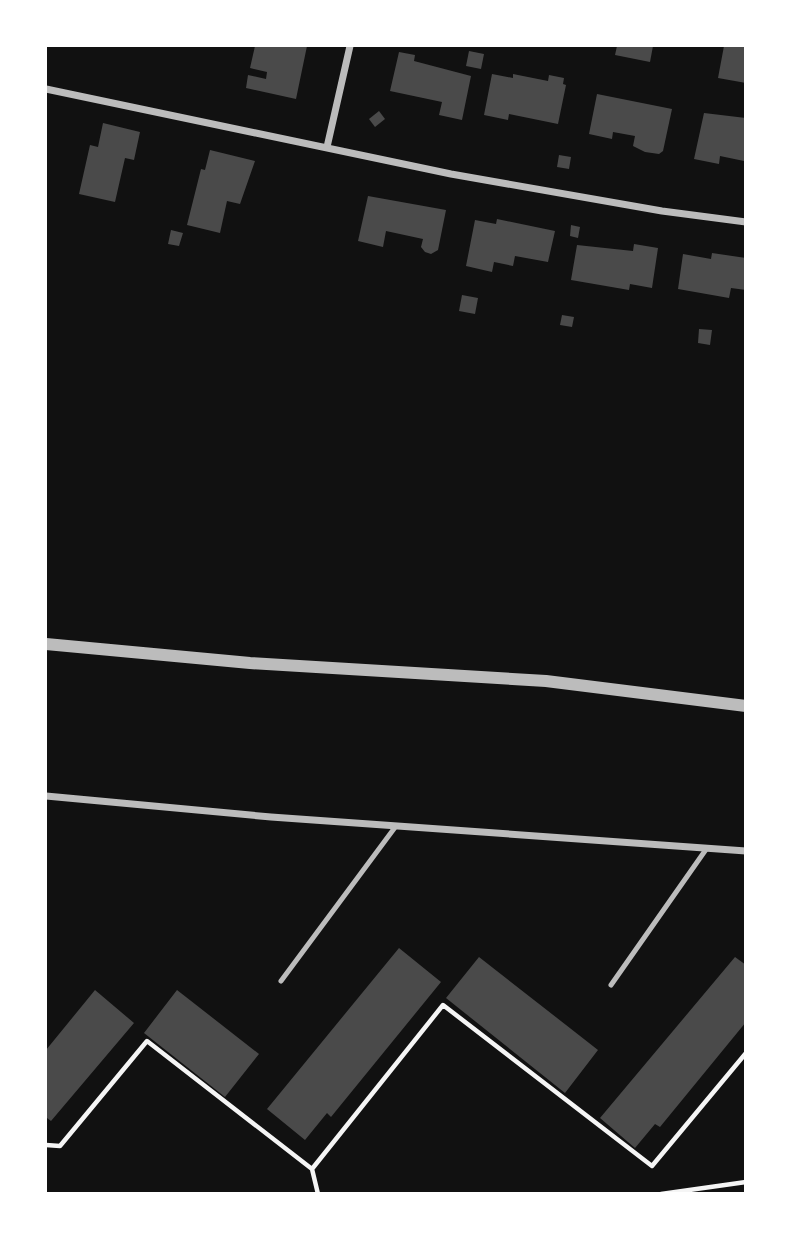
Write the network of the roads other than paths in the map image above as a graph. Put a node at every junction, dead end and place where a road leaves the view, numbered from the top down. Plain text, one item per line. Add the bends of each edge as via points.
1 (350, 46) edge
2 (46, 89) edge
3 (327, 147) junction
4 (746, 222) edge
5 (46, 643) edge
6 (746, 706) edge
7 (46, 796) edge
8 (396, 825) junction
9 (707, 848) junction
10 (746, 851) edge
11 (281, 981) dead end
12 (611, 985) dead end

1 - 3 street
2 - 3 street
3 - 4 street via 451,174
5 - 6 street via 250,663 546,681
7 - 8 street
8 - 9 street
8 - 11 lane
9 - 10 street
9 - 12 lane

